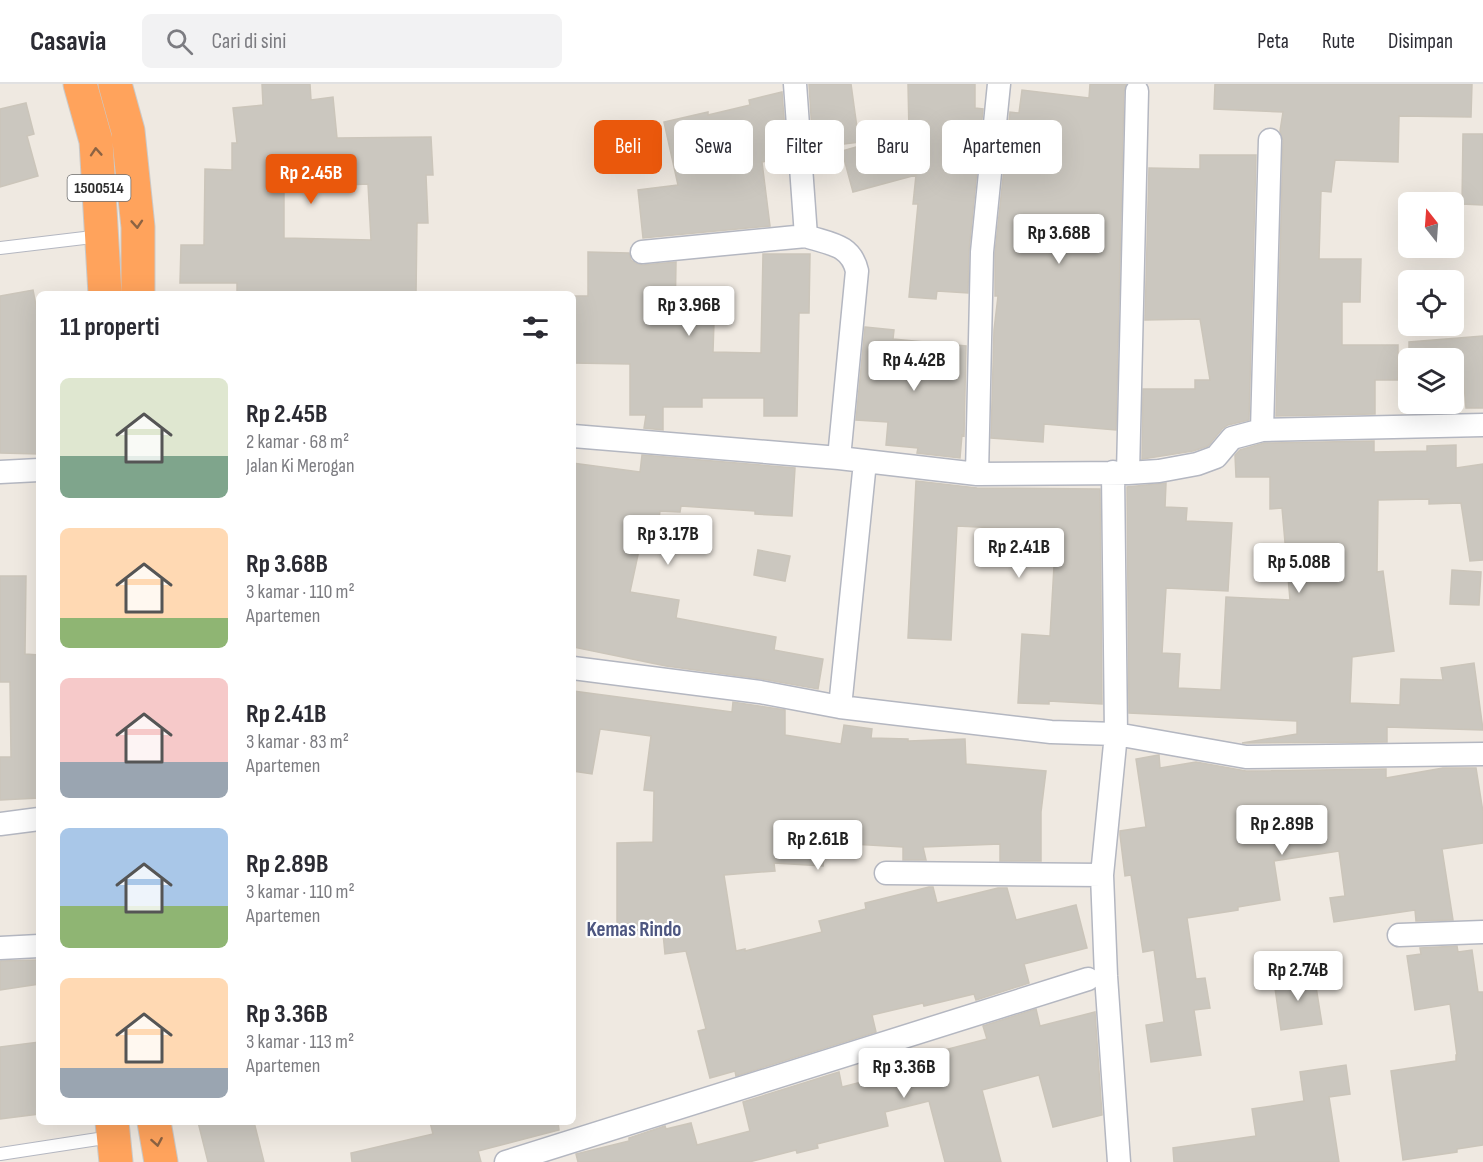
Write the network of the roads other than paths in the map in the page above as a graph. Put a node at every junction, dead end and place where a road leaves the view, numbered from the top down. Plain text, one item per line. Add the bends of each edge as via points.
1 (80, 84) edge
2 (115, 84) edge
3 (795, 84) edge
4 (999, 84) edge
5 (1137, 91) dead end
6 (1270, 140) dead end
7 (103, 236) junction
8 (806, 236) junction
9 (0, 248) edge
10 (642, 252) dead end
11 (105, 291) edge
12 (138, 291) edge
13 (1483, 425) edge
14 (1262, 430) junction
15 (576, 436) edge
16 (839, 458) junction
17 (865, 462) junction
18 (36, 470) edge
19 (0, 472) edge
20 (1121, 473) junction
21 (977, 474) junction
22 (576, 668) edge
23 (840, 707) junction
24 (1116, 734) junction
25 (1483, 754) edge
26 (36, 819) edge
27 (0, 824) edge
28 (886, 873) dead end
29 (1101, 875) junction
30 (1483, 932) edge
31 (1399, 934) dead end
32 (36, 946) edge
33 (0, 948) edge
34 (1088, 979) dead end
35 (155, 1125) edge
36 (113, 1140) edge
37 (0, 1154) edge
38 (161, 1162) edge
39 (506, 1162) edge
40 (1119, 1162) edge

7 -> 1 highway, 1500514 via 96,141
2 -> 12 highway, 1500514 via 129,142 138,227
3 - 8 street
4 - 21 street via 982,252
5 - 20 street
6 - 14 street
7 - 9 lane
7 - 11 highway, 1500514
8 - 10 street
8 - 16 street via 844,248 855,261 857,271
13 - 14 street
14 - 20 street via 1232,438 1216,457 1197,464
15 - 16 street
16 - 17 street
17 - 21 street
17 - 23 street
18 - 19 street
20 - 21 street
20 - 24 street
22 - 23 street via 760,692
23 - 24 street via 1051,732
24 - 25 street via 1246,757
24 - 29 street
26 - 27 street
28 - 29 street
29 - 40 street
30 - 31 street
32 - 33 street
34 - 39 street
35 -> 38 highway
36 - 37 lane

